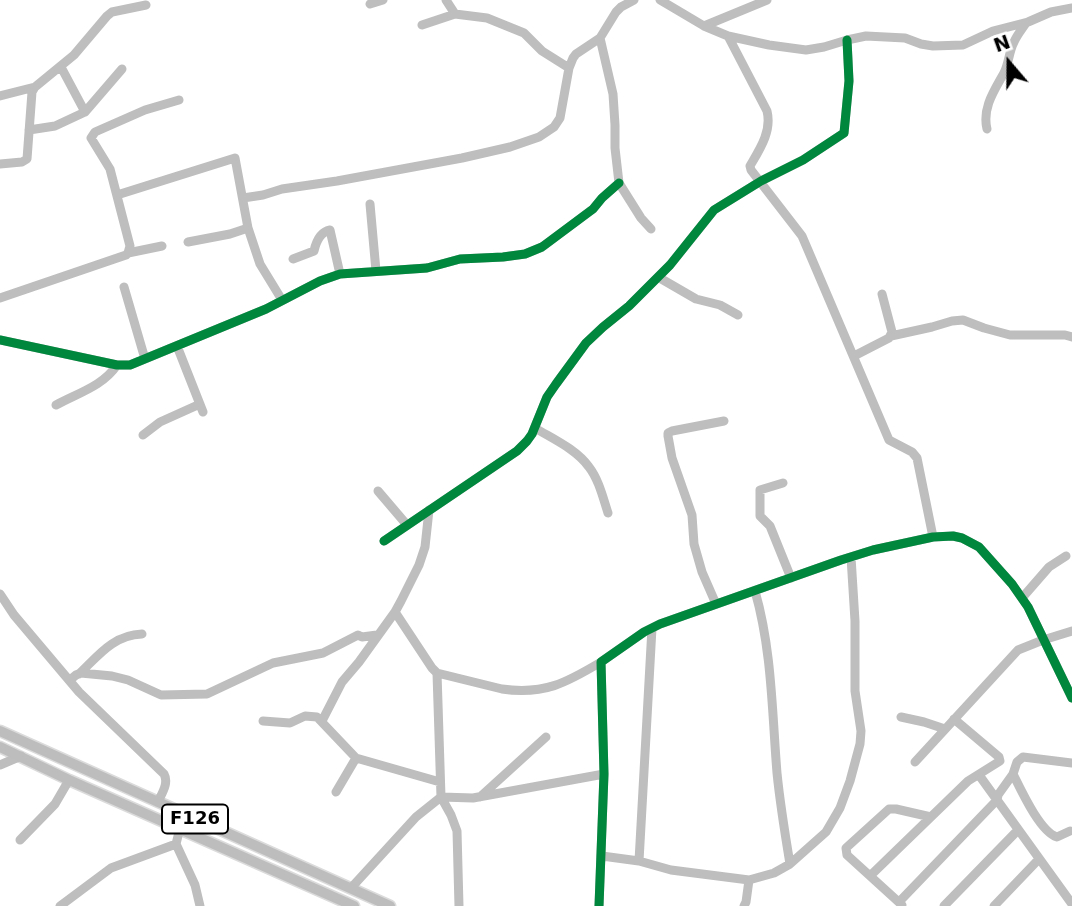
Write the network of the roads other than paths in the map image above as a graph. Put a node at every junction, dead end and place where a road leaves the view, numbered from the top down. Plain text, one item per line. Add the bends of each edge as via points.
1 (383, 0) edge
2 (446, 0) edge
3 (634, 0) edge
4 (660, 0) edge
5 (768, 0) edge
6 (370, 4) dead end
7 (146, 5) dead end
8 (1072, 8) edge
9 (455, 14) junction
10 (1026, 23) junction
11 (422, 25) dead end
12 (704, 26) junction
13 (727, 36) junction
14 (600, 38) junction
15 (847, 40) junction
16 (61, 67) junction
17 (569, 68) junction
18 (122, 69) dead end
19 (35, 87) junction
20 (0, 96) edge
21 (179, 100) dead end
22 (85, 112) junction
23 (987, 129) dead end
24 (29, 130) junction
25 (0, 164) edge
26 (761, 181) junction
27 (619, 183) junction
28 (117, 195) junction
29 (243, 198) junction
30 (370, 204) dead end
31 (248, 229) junction
32 (651, 229) dead end
33 (188, 242) dead end
34 (162, 246) dead end
35 (128, 253) junction
36 (293, 259) dead end
37 (376, 271) junction
38 (340, 274) junction
39 (658, 277) junction
40 (124, 286) dead end
41 (882, 293) dead end
42 (0, 298) edge
43 (282, 300) junction
44 (738, 316) dead end
45 (891, 336) junction
46 (1072, 337) edge
47 (0, 340) edge
48 (177, 346) junction
49 (854, 356) junction
50 (145, 359) junction
51 (117, 365) junction
52 (56, 405) dead end
53 (724, 421) dead end
54 (535, 428) junction
55 (143, 435) dead end
56 (783, 483) dead end
57 (378, 491) dead end
58 (429, 510) junction
59 (608, 513) dead end
60 (407, 525) junction
61 (933, 537) junction
62 (384, 541) dead end
63 (1066, 556) dead end
64 (851, 557) junction
65 (791, 578) junction
66 (755, 591) junction
67 (0, 594) edge
68 (1022, 598) junction
69 (716, 604) junction
70 (395, 612) junction
71 (652, 628) junction
72 (1072, 631) edge
73 (142, 634) dead end
74 (377, 635) junction
75 (1043, 640) junction
76 (601, 662) junction
77 (438, 673) junction
78 (79, 674) junction
79 (70, 680) junction
80 (1072, 698) edge
81 (901, 717) dead end
82 (954, 719) junction
83 (262, 721) dead end
84 (322, 721) junction
85 (945, 729) junction
86 (0, 731) edge
87 (546, 737) dead end
88 (0, 747) edge
89 (45, 751) junction
90 (21, 756) junction
91 (356, 758) junction
92 (915, 762) dead end
93 (1072, 763) edge
94 (38, 764) junction
95 (0, 765) edge
96 (604, 774) junction
97 (1013, 774) junction
98 (979, 775) junction
99 (69, 780) junction
100 (440, 782) junction
101 (336, 792) dead end
102 (440, 797) junction
103 (480, 797) junction
104 (997, 800) junction
105 (158, 802) junction
106 (931, 817) junction
107 (180, 828) junction
108 (1018, 830) junction
109 (1070, 831) edge
110 (20, 840) dead end
111 (176, 844) junction
112 (602, 856) junction
113 (1040, 859) junction
114 (639, 861) junction
115 (790, 864) junction
116 (871, 875) junction
117 (749, 880) junction
118 (351, 888) junction
119 (196, 904) edge
120 (901, 904) edge
121 (1072, 904) edge
122 (60, 906) edge
123 (354, 906) edge
124 (390, 906) edge
125 (459, 906) edge
126 (599, 906) edge
127 (744, 906) edge
128 (944, 906) edge
129 (994, 906) edge

1 - 6 street
2 - 9 street
3 - 14 street via 616,12
4 - 12 street
5 - 12 street
7 - 16 street via 107,16
8 - 10 street
9 - 11 street
9 - 17 street via 488,18 519,30
10 - 15 street via 963,45 926,45 881,36
10 - 23 street via 997,82 985,117
12 - 13 street
13 - 15 street via 806,50
13 - 26 street via 767,111 767,131 750,166
14 - 17 street via 576,54
14 - 27 street via 613,94
15 - 26 street via 844,133
16 - 19 street
16 - 22 street
17 - 29 street via 560,118 539,137 462,158
18 - 22 street
19 - 20 street
19 - 24 street
21 - 28 street via 92,134
22 - 24 street via 55,126
24 - 25 street via 27,159
26 - 39 street via 714,210
26 - 49 street via 802,236
27 - 32 street
27 - 37 street via 593,209 542,247 525,254
28 - 29 street via 235,158
28 - 35 street
29 - 31 street
30 - 37 street
31 - 33 street
31 - 43 street via 260,264
34 - 35 street
35 - 42 street
36 - 38 street via 312,253 321,235 330,230
37 - 38 street
38 - 43 street
39 - 44 street
39 - 54 street via 586,343 547,397
40 - 50 street
41 - 45 street
43 - 48 street
45 - 46 street via 962,320 1010,335
45 - 49 street
47 - 51 street
48 - 50 street
48 - 55 street via 201,408 160,422
49 - 61 street via 889,440 917,458
50 - 51 street
51 - 52 street via 98,384
53 - 69 street via 668,433 692,515 696,554
54 - 58 street via 517,451
54 - 59 street via 587,464
56 - 65 street via 760,490 760,516 770,526
57 - 60 street
58 - 60 street
58 - 70 street via 425,547
60 - 62 street
61 - 64 street
61 - 68 street via 962,537 979,547
63 - 68 street via 1049,567
64 - 65 street
64 - 115 street via 860,744 850,781 826,832
65 - 66 street
66 - 69 street
66 - 115 street via 768,651
67 - 79 street
68 - 75 street
69 - 71 street
70 - 74 street
70 - 77 street
71 - 76 street
71 - 114 street
72 - 75 street
73 - 78 street via 113,642
74 - 78 street via 358,635 323,653 272,663 207,694 161,695 121,678
74 - 84 street via 342,682
75 - 80 street
75 - 82 street via 1018,650
76 - 77 street via 548,689 511,691
76 - 96 street
77 - 100 street
78 - 79 street
79 - 105 street via 164,774 166,783
81 - 85 street
82 - 85 street
82 - 98 street via 1000,760
83 - 84 street via 290,723 305,716
84 - 91 street
85 - 92 street
86 - 89 main road, F126
87 - 103 street
88 - 90 main road, F126
89 - 94 main road
89 - 105 main road, F126
90 - 94 main road, F126
90 - 95 street
91 - 100 street
91 - 101 street
93 - 97 street via 1023,757
94 - 99 main road, F126
96 - 103 street
96 - 112 street
97 - 104 street
97 - 109 street via 1049,834 1057,837
98 - 104 street
98 - 106 street
99 - 107 main road, F126
99 - 110 street via 55,804
100 - 102 street
102 - 103 street
102 - 118 street
102 - 125 street via 457,831
104 - 108 street
104 - 120 street
105 - 118 main road, F126
106 - 116 street
106 - 116 street via 889,809 848,846 847,855
107 - 111 street
107 - 123 main road, F126
108 - 113 street
108 - 128 street
111 - 119 street via 192,877
111 - 122 street via 104,872
112 - 114 street
112 - 126 street
113 - 121 street
113 - 129 street
114 - 117 street
115 - 117 street
116 - 120 street
117 - 127 street
118 - 124 main road, F126

